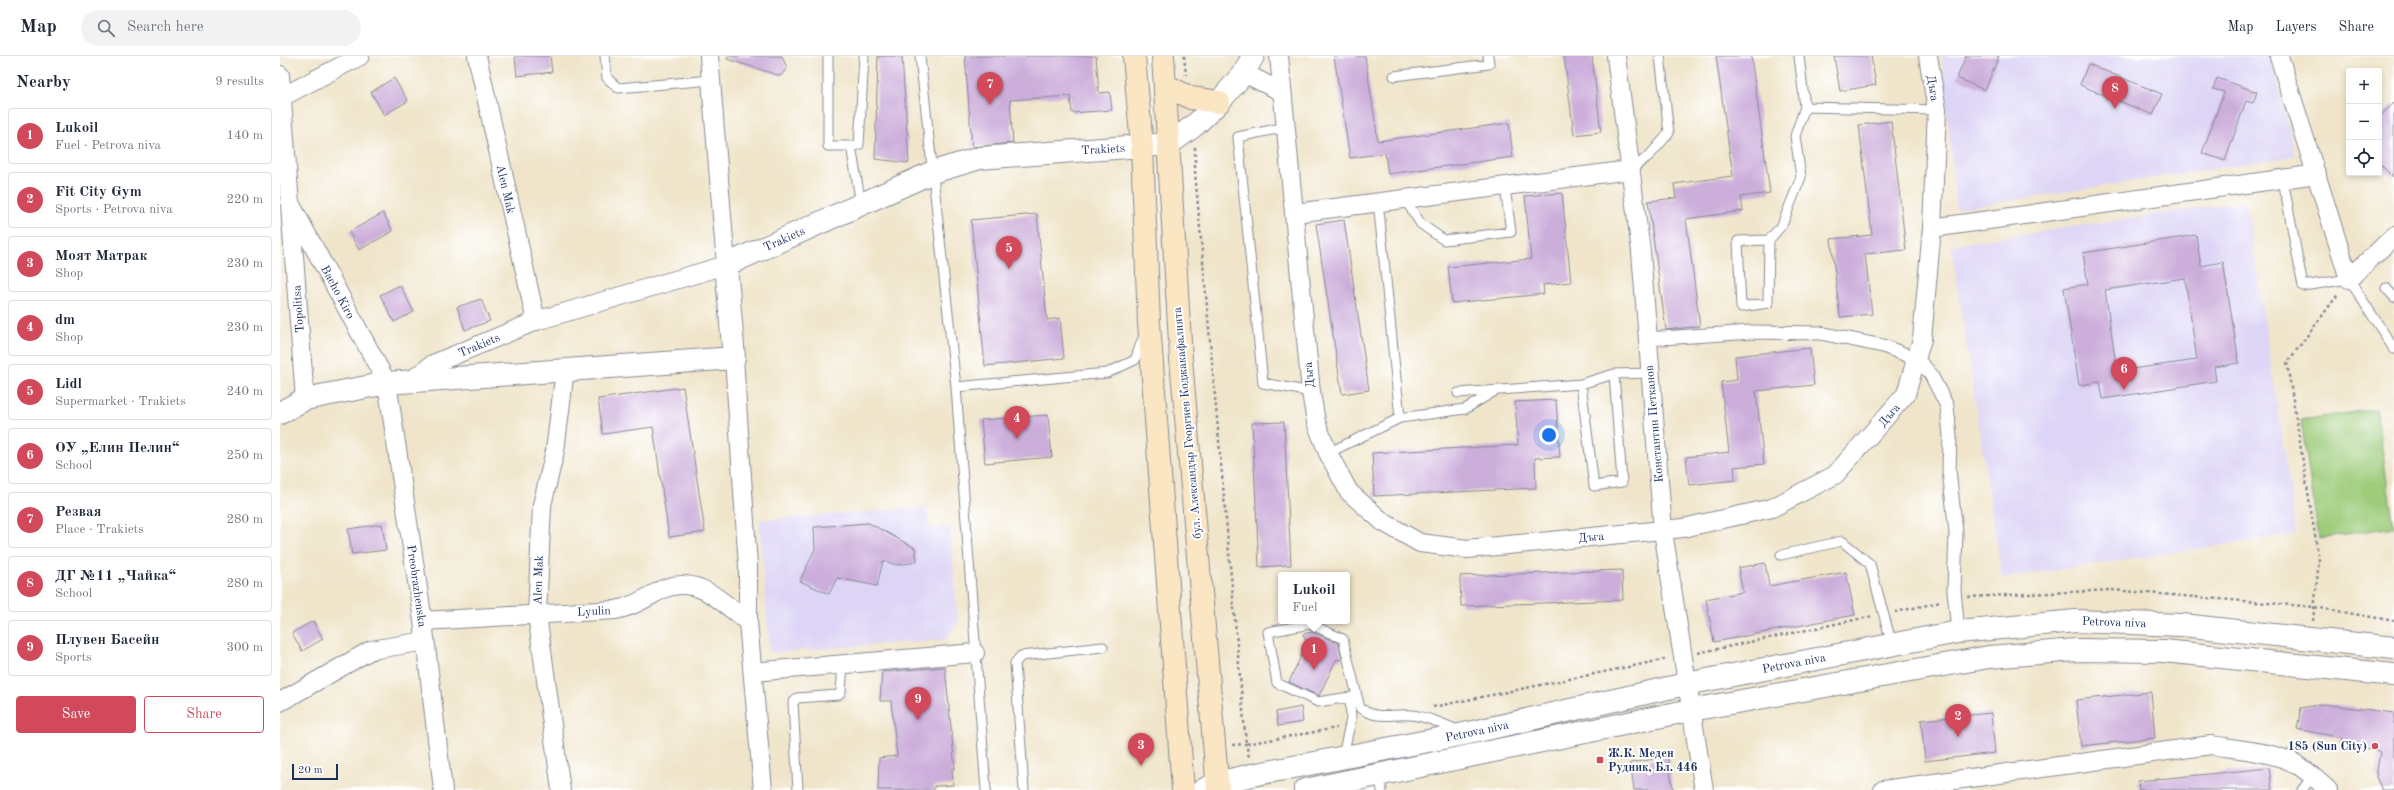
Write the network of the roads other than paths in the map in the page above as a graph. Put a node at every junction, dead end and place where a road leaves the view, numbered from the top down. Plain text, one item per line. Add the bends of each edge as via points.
1 (360, 56) edge
2 (477, 56) edge
3 (605, 56) edge
4 (709, 56) edge
5 (828, 56) edge
6 (864, 56) edge
7 (920, 56) edge
8 (1134, 56) edge
9 (1163, 56) edge
10 (1261, 56) edge
11 (1488, 56) edge
12 (1616, 56) edge
13 (1660, 56) edge
14 (1799, 56) edge
15 (1928, 56) edge
16 (2280, 56) edge
17 (1280, 62) edge
18 (1249, 64) edge
19 (280, 75) edge
20 (1394, 76) dead end
21 (712, 80) junction
22 (1166, 85) junction
23 (1282, 92) junction
24 (282, 96) junction
25 (1219, 102) junction
26 (1805, 107) junction
27 (1937, 110) junction
28 (1286, 128) junction
29 (1169, 144) junction
30 (851, 146) junction
31 (1142, 147) junction
32 (1630, 170) junction
33 (934, 172) junction
34 (2317, 174) junction
35 (2283, 180) junction
36 (1505, 187) junction
37 (1404, 198) junction
38 (290, 201) junction
39 (1378, 201) junction
40 (861, 204) junction
41 (1295, 213) junction
42 (1932, 228) junction
43 (2394, 236) edge
44 (1769, 240) junction
45 (726, 266) junction
46 (2349, 279) junction
47 (2386, 288) dead end
48 (2394, 297) edge
49 (536, 321) junction
50 (1149, 323) junction
51 (1647, 338) junction
52 (2394, 349) edge
53 (734, 358) junction
54 (1918, 359) junction
55 (564, 370) junction
56 (1650, 373) junction
57 (1614, 374) junction
58 (410, 381) junction
59 (387, 383) junction
60 (1581, 384) junction
61 (956, 387) junction
62 (1497, 389) junction
63 (1311, 392) junction
64 (1458, 393) dead end
65 (305, 399) junction
66 (280, 413) edge
67 (1400, 418) junction
68 (1328, 453) junction
69 (1663, 531) junction
70 (1781, 555) dead end
71 (537, 614) junction
72 (423, 621) junction
73 (748, 622) junction
74 (1958, 632) junction
75 (425, 641) junction
76 (1892, 645) junction
77 (1103, 647) dead end
78 (2394, 648) edge
79 (975, 653) junction
80 (842, 664) junction
81 (753, 672) junction
82 (2394, 675) edge
83 (1686, 684) junction
84 (1354, 697) junction
85 (280, 702) edge
86 (1691, 710) junction
87 (1464, 734) junction
88 (1343, 757) junction
89 (2313, 776) junction
90 (1381, 782) edge
91 (1212, 788) edge
92 (1902, 789) edge
93 (443, 790) edge
94 (561, 790) edge
95 (763, 790) edge
96 (798, 790) edge
97 (986, 790) edge
98 (1024, 790) edge
99 (1183, 790) edge
100 (1305, 790) edge
101 (1704, 790) edge
102 (1883, 790) edge
103 (2302, 790) edge
104 (2328, 790) edge

1 - 24 street
2 - 49 street, Alen Mak
3 - 21 lane via 607,78 618,88
4 - 21 street
5 - 30 lane via 828,146
6 - 30 lane via 859,145
7 - 33 lane via 927,135
8 - 31 main road
9 - 22 main road, бул. Александър Георгиев Коджакафалията
10 - 17 street
11 - 20 lane via 1489,64
12 - 32 street, Константин Петканов
13 - 32 lane via 1669,133 1650,155
14 - 26 lane
15 - 27 street, Дъга
16 - 34 street
17 - 23 street, Дъга
18 - 23 street
18 - 25 street
19 - 24 street, Topolitsa
21 - 45 street
22 - 25 main road via 1191,98
22 - 29 main road, бул. Александър Георгиев Коджакафалията
23 - 28 street, Дъга
24 - 38 street, Topolitsa
25 - 29 street via 1195,125
26 - 27 lane
26 - 44 lane via 1795,136 1801,177 1782,225
27 - 42 street, Дъга
28 - 41 street, Дъга
28 - 63 lane via 1238,137 1263,383
29 - 31 street, Trakiets
29 - 91 main road, бул. Александър Георгиев Коджакафалията via 1181,359
30 - 40 lane
31 - 33 street, Trakiets via 980,158
31 - 50 main road
32 - 36 street
32 - 51 street, Константин Петканов via 1641,252
33 - 40 street, Trakiets
33 - 61 lane
34 - 35 street
34 - 46 street
35 - 42 street
35 - 46 lane via 2303,286
36 - 37 street
36 - 37 lane via 1511,232 1444,240 1421,224
37 - 39 street
38 - 59 street, Bacho Kiro
38 - 65 street, Topolitsa
39 - 41 street
39 - 67 lane
40 - 45 street, Trakiets
41 - 63 street, Дъга
42 - 54 street, Дъга via 1924,323
43 - 46 street
44 - 44 lane via 1738,241 1741,308 1768,303
45 - 49 street, Trakiets
45 - 53 street
46 - 52 lane
47 - 48 lane
49 - 58 street, Trakiets via 432,364
50 - 61 lane via 1134,360 1107,373
50 - 99 main road
51 - 54 street via 1752,332 1820,333 1883,346
51 - 56 street, Константин Петканов
53 - 55 street, Trakiets
53 - 73 street via 748,566
54 - 69 street, Дъга via 1906,394 1835,475 1772,508
54 - 74 street via 1930,372 1947,406 1950,436 1949,470 1956,532 1954,590
55 - 58 street, Trakiets
55 - 71 street, Alen Mak via 555,451 542,504
56 - 57 lane
56 - 69 street, Константин Петканов
57 - 60 lane
57 - 60 lane via 1622,482 1594,486
58 - 59 street, Trakiets
59 - 65 street, Trakiets
59 - 72 street, Preobrazhenska
60 - 62 lane
61 - 79 lane
62 - 64 lane
62 - 67 lane via 1465,409
63 - 68 street, Дъга via 1316,422
65 - 66 street, Trakiets
67 - 68 lane
68 - 69 street, Дъга via 1349,492 1383,522 1420,543 1467,548
69 - 83 street, Константин Петканов
70 - 76 lane via 1842,541 1870,564
71 - 72 street, Lyulin
71 - 73 street, Lyulin via 633,607 662,590 686,584 702,587
71 - 94 street, Alen Mak
72 - 75 street, Preobrazhenska
73 - 81 street
74 - 76 street, Petrova niva
74 - 78 street, Petrova niva via 2076,621 2182,625
75 - 85 street via 371,650
75 - 93 street, Preobrazhenska
76 - 83 street, Petrova niva
77 - 98 lane via 1021,656 1015,663
79 - 80 street
79 - 97 lane
80 - 81 street
80 - 96 lane via 842,692 838,695 797,698 793,703
81 - 95 street
82 - 86 street, Petrova niva via 2164,652 2076,650 1989,657
83 - 86 street, Константин Петканов
83 - 87 street, Petrova niva
84 - 84 lane via 1343,639 1310,624 1268,632 1277,683 1318,702
84 - 87 lane via 1360,708 1372,716 1412,715 1440,722
84 - 88 lane
86 - 90 street, Petrova niva
86 - 101 street, Константин Петканов
87 - 88 street, Petrova niva
88 - 91 street, Petrova niva
89 - 92 street via 2288,762 2211,744
89 - 103 lane
89 - 104 street
90 - 100 street, Petrova niva
92 - 102 street

